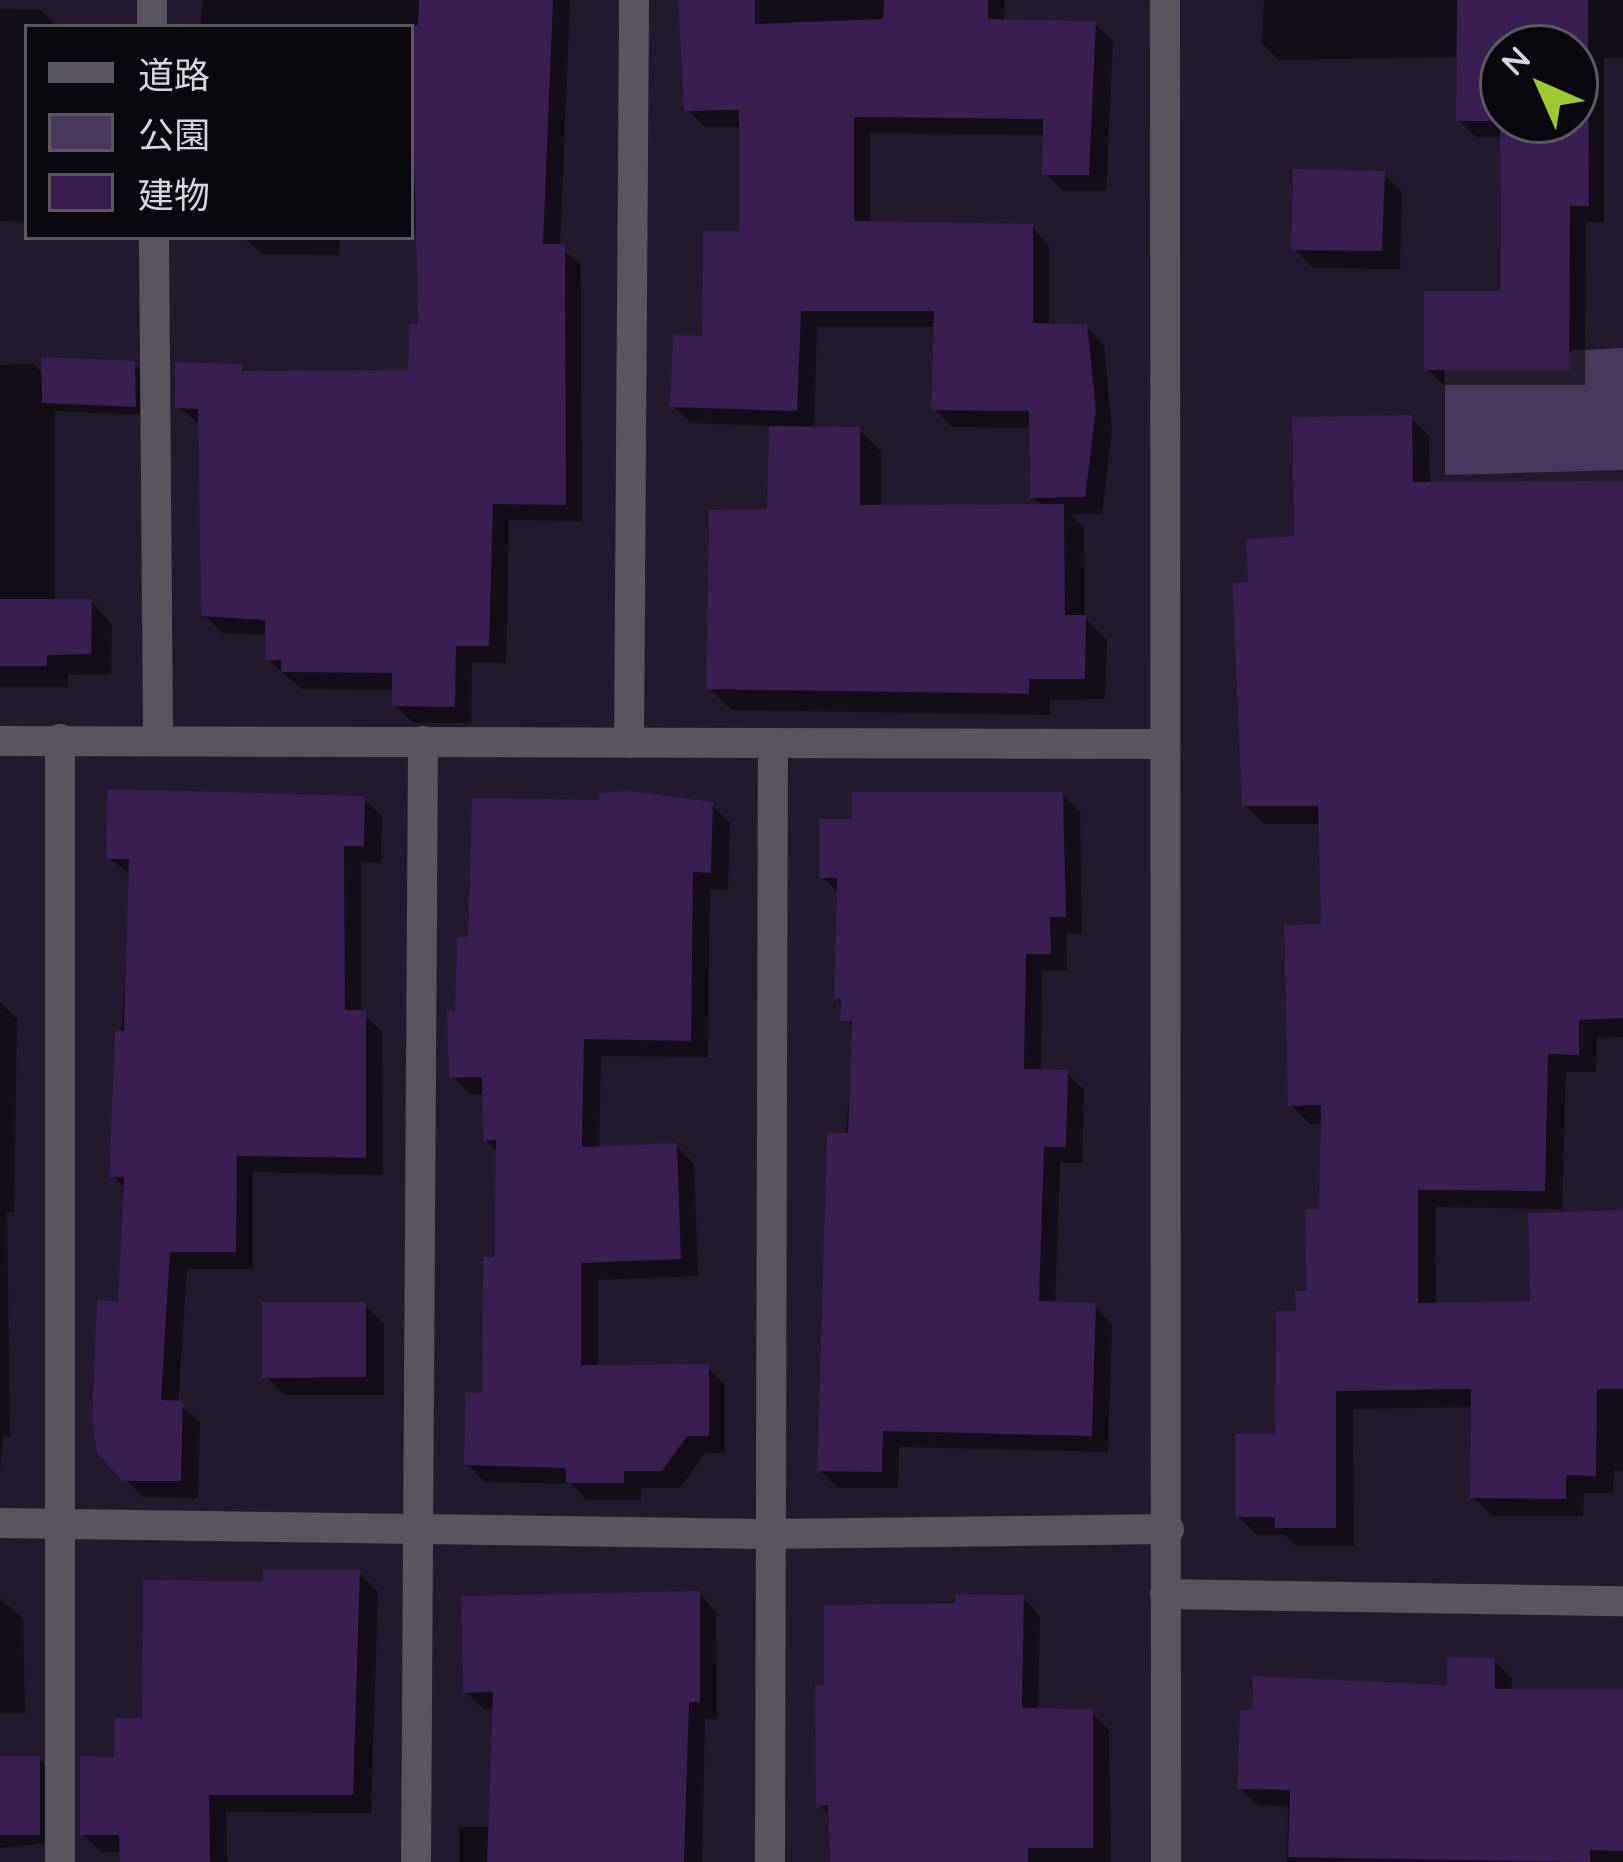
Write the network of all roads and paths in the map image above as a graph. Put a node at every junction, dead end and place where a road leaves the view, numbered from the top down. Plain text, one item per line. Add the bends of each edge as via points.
1 (634, 0) edge
2 (1165, 0) edge
3 (154, 240) edge
4 (158, 738) junction
5 (60, 740) junction
6 (0, 741) edge
7 (423, 741) junction
8 (772, 742) junction
9 (629, 743) junction
10 (1165, 744) junction
11 (61, 1522) junction
12 (0, 1523) edge
13 (1169, 1529) junction
14 (416, 1532) junction
15 (769, 1534) junction
16 (1165, 1594) junction
17 (1623, 1601) edge
18 (60, 1862) edge
19 (416, 1862) edge
20 (770, 1862) edge
21 (1166, 1862) edge

1 - 9 street
2 - 10 street
3 - 4 street
4 - 5 street
4 - 7 street
5 - 6 street
5 - 11 street
7 - 9 street
7 - 14 street
8 - 9 street
8 - 10 street
8 - 15 street
10 - 13 street
11 - 12 street
11 - 14 street
11 - 18 street
13 - 15 street
13 - 16 street
14 - 15 street
14 - 19 street
15 - 20 street
16 - 17 street
16 - 21 street

